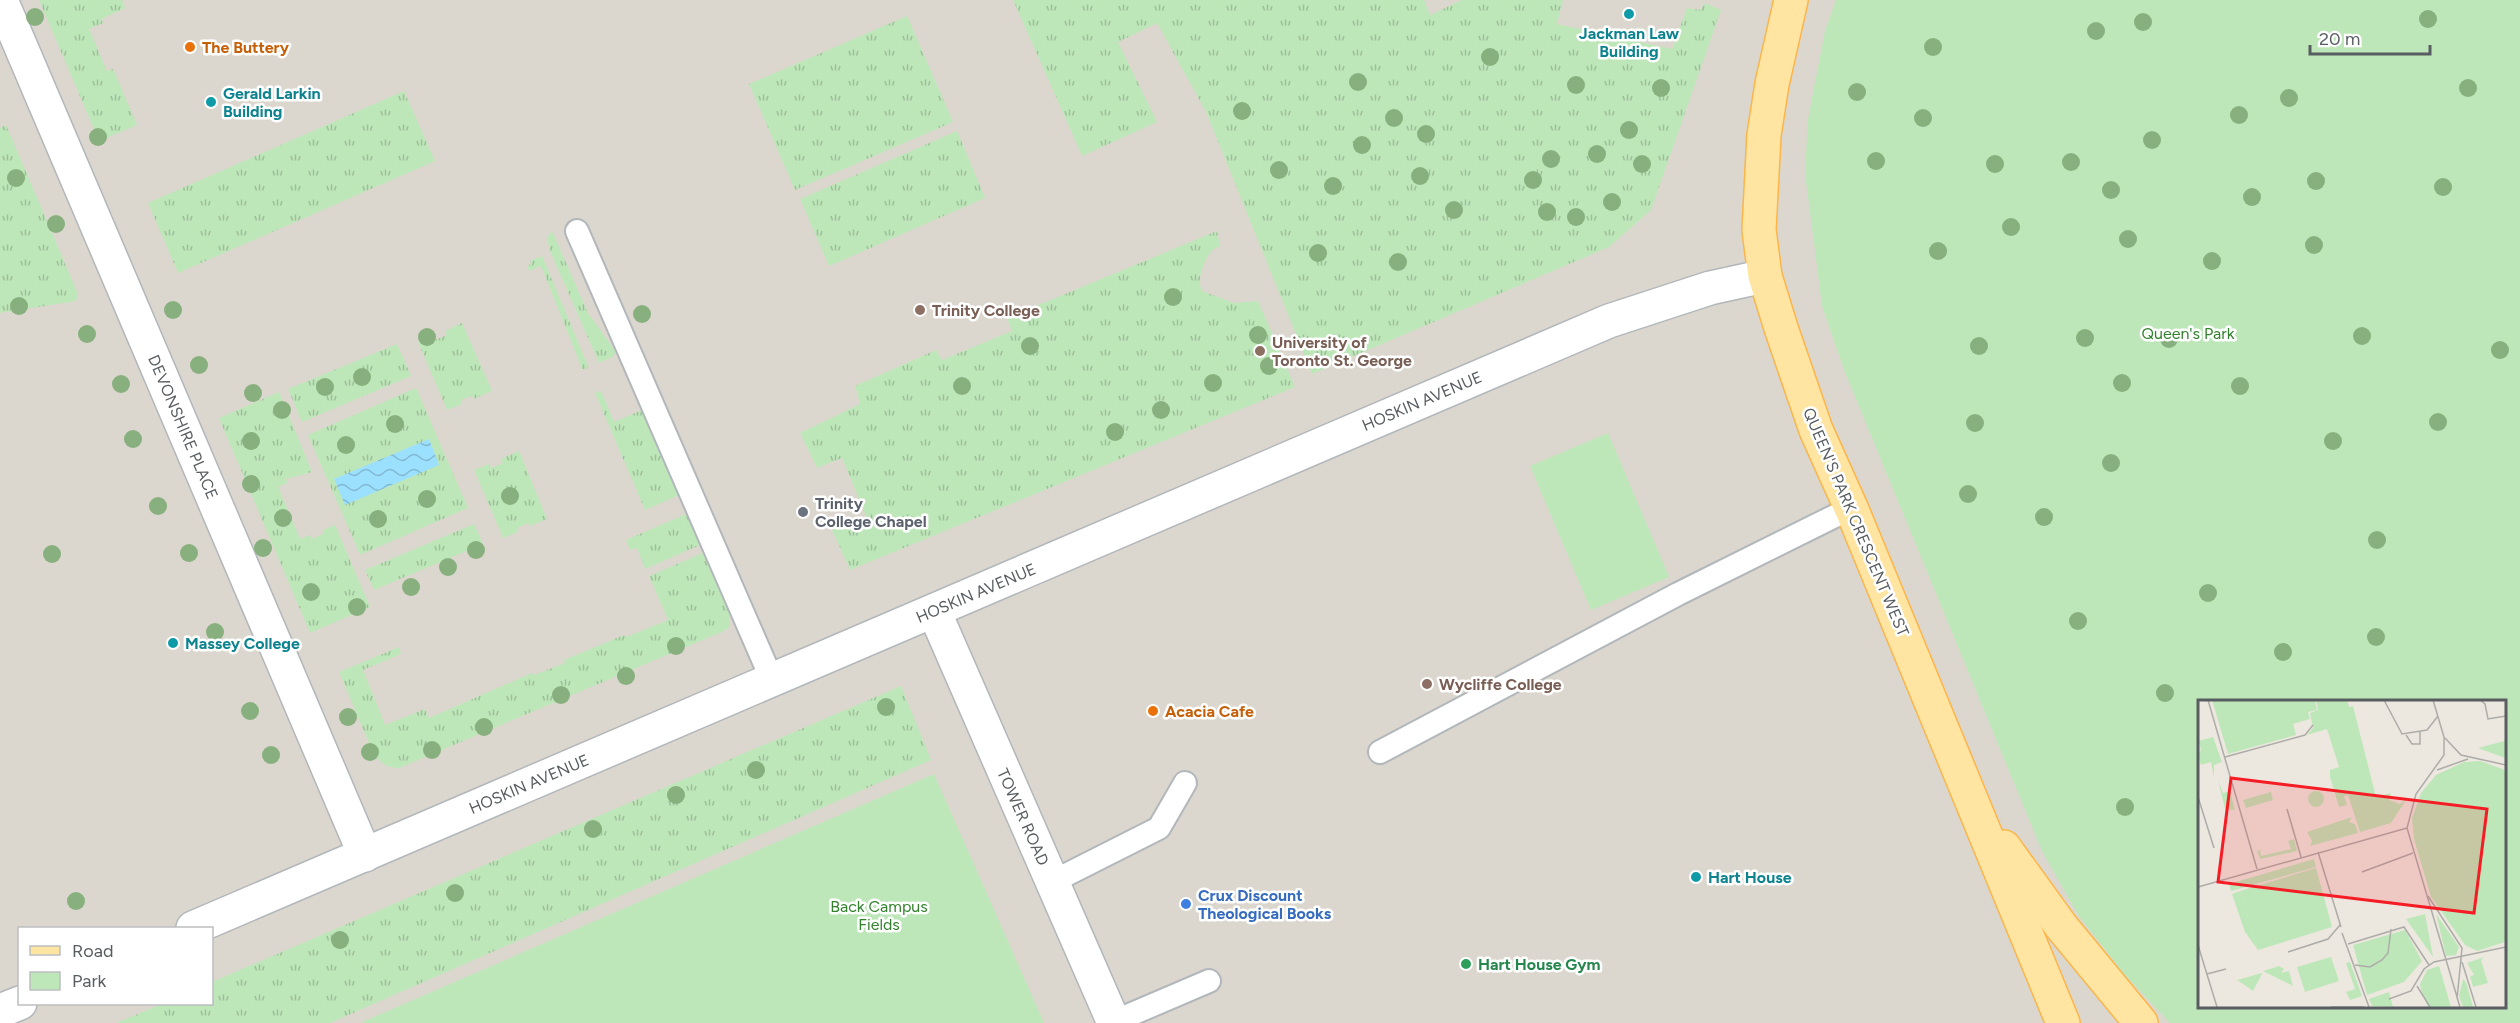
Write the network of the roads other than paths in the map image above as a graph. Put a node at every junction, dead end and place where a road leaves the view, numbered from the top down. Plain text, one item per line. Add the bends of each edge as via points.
1 (2, 0) edge
2 (1791, 0) edge
3 (578, 231) dead end
4 (1765, 276) junction
5 (1852, 510) junction
6 (934, 610) junction
7 (772, 680) junction
8 (1380, 752) dead end
9 (1185, 783) dead end
10 (1973, 804) junction
11 (365, 855) junction
12 (1052, 882) junction
13 (195, 927) edge
14 (1209, 981) dead end
15 (18, 1004) edge
16 (0, 1011) edge
17 (1113, 1022) edge
18 (2063, 1023) edge
19 (2141, 1023) edge

1 - 11 street, DEVONSHIRE PLACE
2 - 4 main road, QUEEN'S PARK CRESCENT WEST via 1764,135 1759,230
3 - 7 lane
4 - 5 main road, QUEEN'S PARK CRESCENT WEST via 1816,430
4 - 6 street, HOSKIN AVENUE via 1710,288 1609,321
5 - 8 lane via 1678,594
5 - 10 main road, QUEEN'S PARK CRESCENT WEST
6 - 7 street, HOSKIN AVENUE
6 - 12 street, TOWER ROAD
7 - 11 street, HOSKIN AVENUE
9 - 12 lane via 1158,828
10 - 18 main road, QUEEN'S PARK CRESCENT WEST
10 - 19 main road via 2061,926
11 - 13 street, HOSKIN AVENUE
12 - 17 street, TOWER ROAD
14 - 17 lane
15 - 16 street

